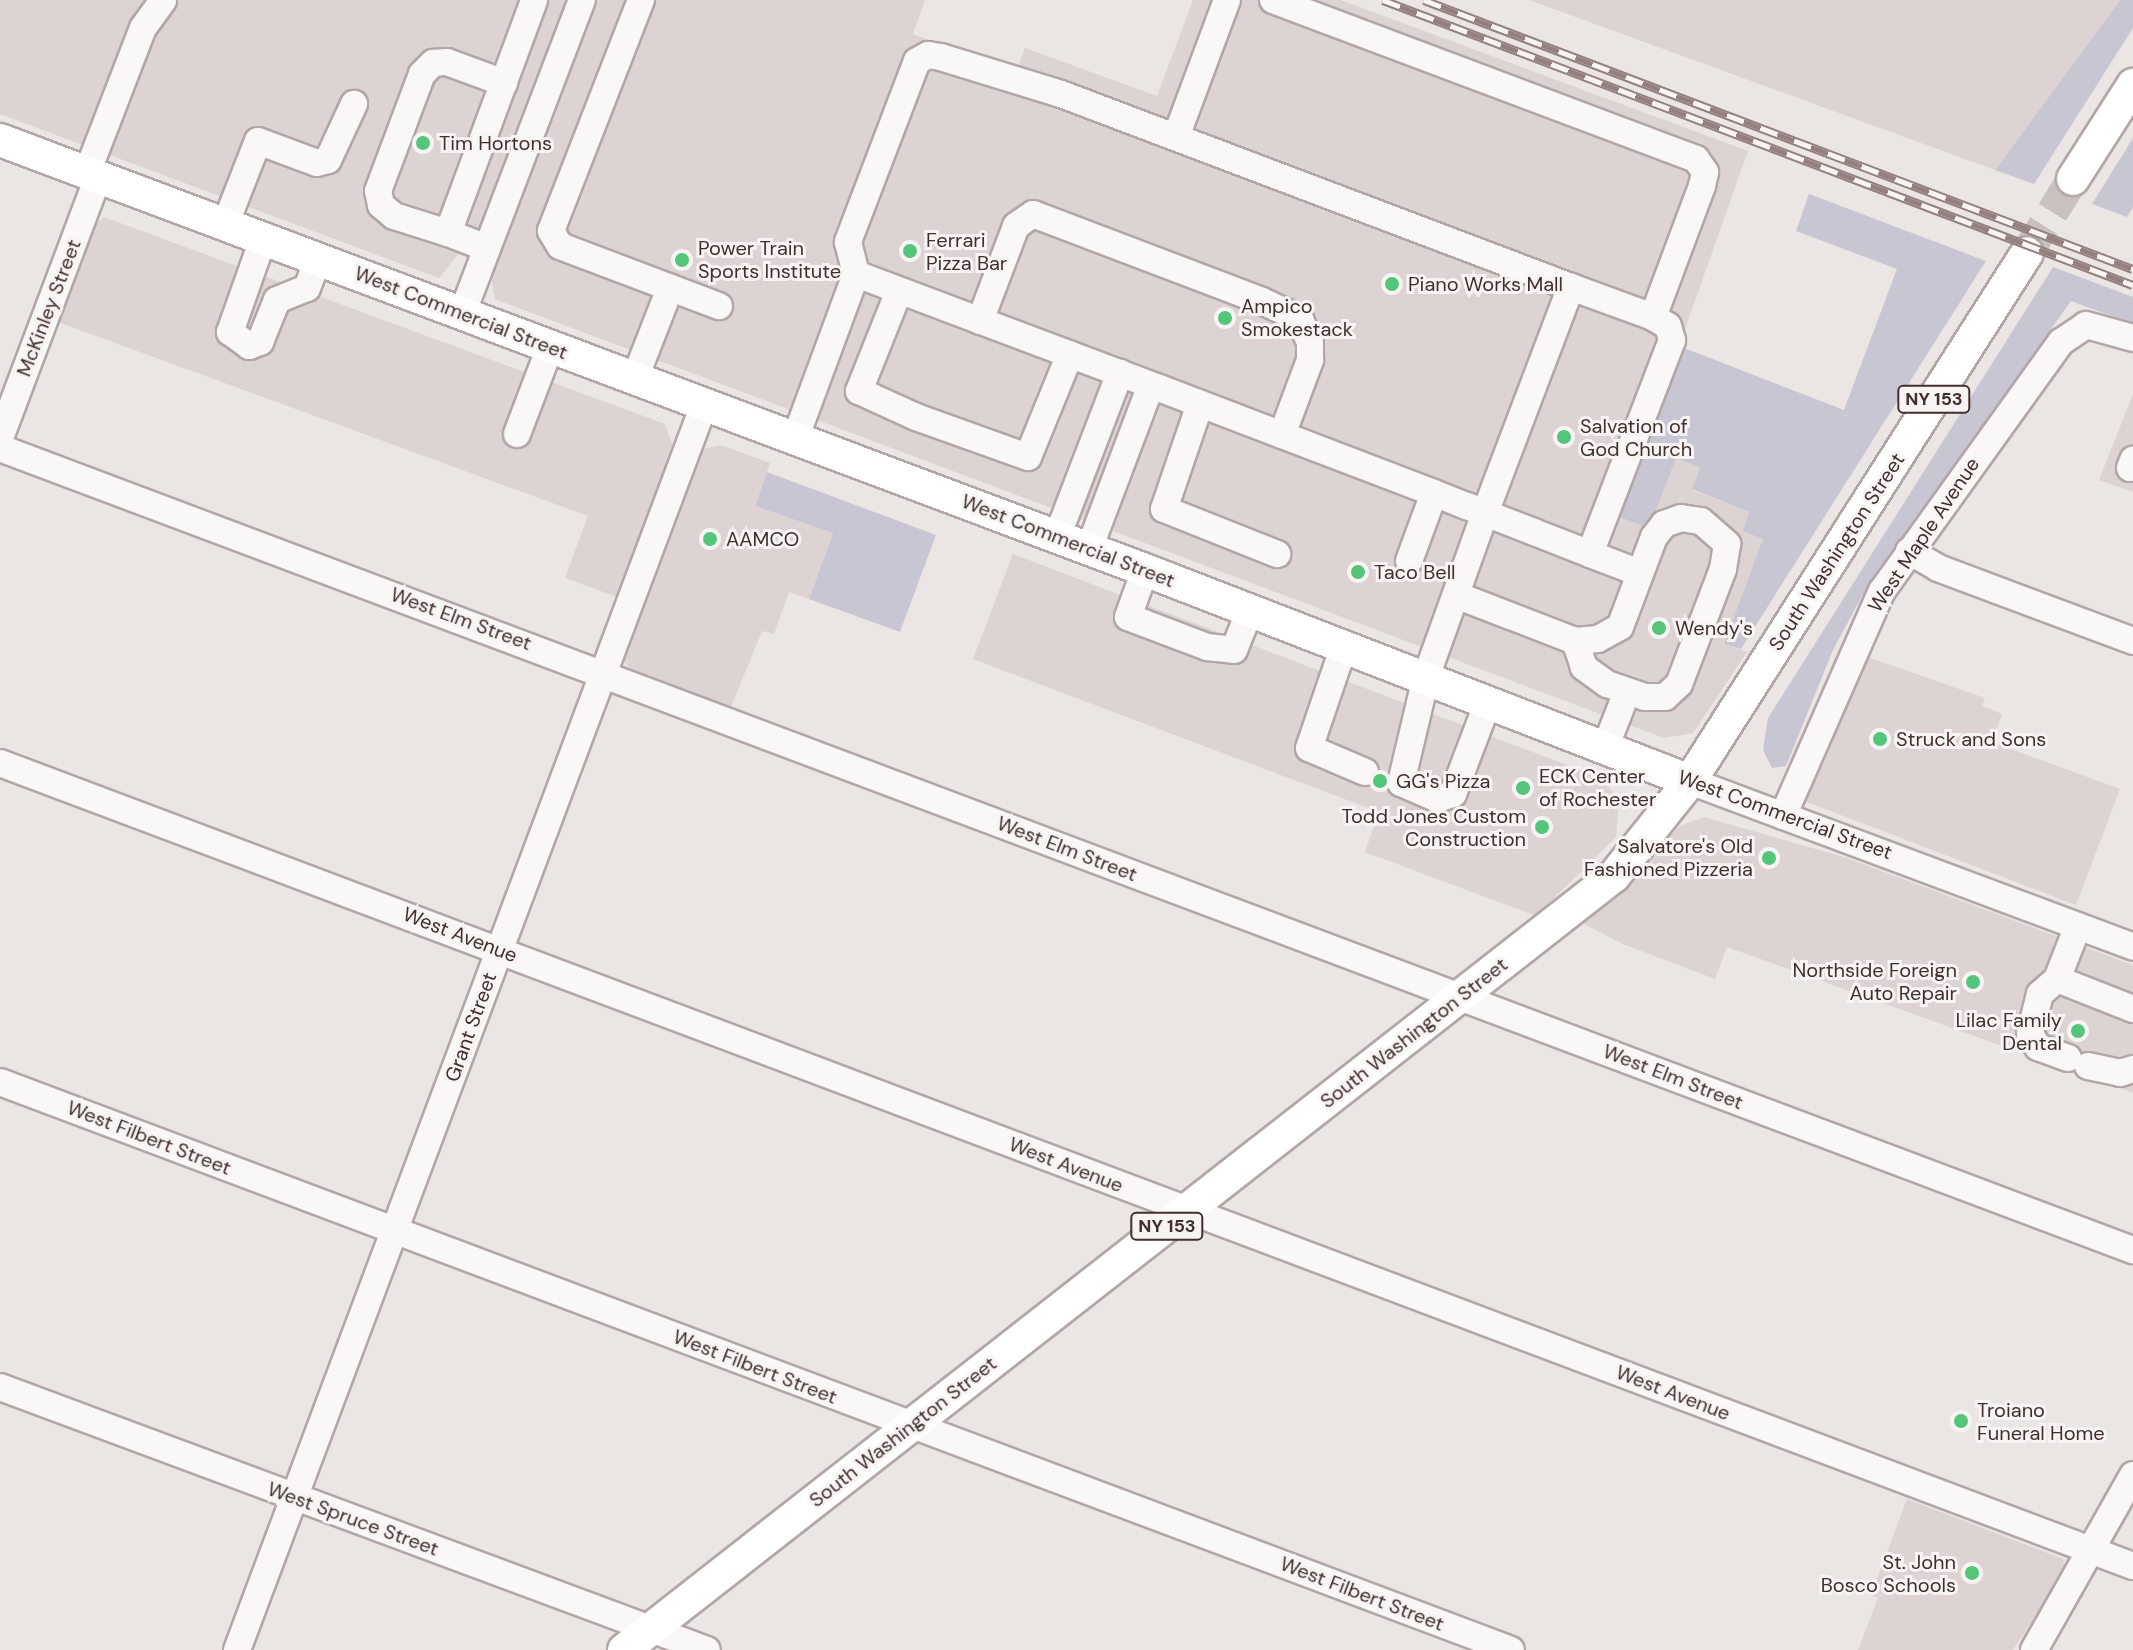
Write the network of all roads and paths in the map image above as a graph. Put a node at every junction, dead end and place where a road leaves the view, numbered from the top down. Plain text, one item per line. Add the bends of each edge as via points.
1 (163, 0) edge
2 (534, 0) edge
3 (582, 0) edge
4 (641, 0) edge
5 (1227, 0) edge
6 (1273, 0) edge
7 (504, 83) junction
8 (2133, 85) edge
9 (354, 104) dead end
10 (1176, 137) junction
11 (0, 140) edge
12 (93, 175) junction
13 (2073, 179) tunnel mouth
14 (225, 225) junction
15 (448, 233) junction
16 (263, 239) junction
17 (487, 248) junction
18 (2027, 253) tunnel mouth
19 (318, 259) junction
20 (856, 274) junction
21 (1571, 287) junction
22 (670, 288) junction
23 (899, 291) junction
24 (719, 306) dead end
25 (462, 314) junction
26 (1653, 317) junction
27 (980, 321) junction
28 (2133, 338) edge
29 (550, 347) junction
30 (1070, 354) junction
31 (1120, 373) junction
32 (635, 378) junction
33 (1151, 385) junction
34 (1200, 404) junction
35 (704, 405) junction
36 (517, 434) dead end
37 (1282, 435) junction
38 (0, 438) edge
39 (795, 439) junction
40 (0, 448) edge
41 (1434, 493) junction
42 (1485, 513) junction
43 (1057, 537) junction
44 (1089, 549) junction
45 (1909, 551) junction
46 (1277, 554) dead end
47 (1590, 554) junction
48 (1409, 561) dead end
49 (1145, 570) junction
50 (1640, 573) junction
51 (1456, 595) junction
52 (1250, 610) junction
53 (1575, 641) junction
54 (2133, 641) edge
55 (1344, 646) junction
56 (603, 672) junction
57 (1426, 677) junction
58 (1627, 692) junction
59 (1488, 702) junction
60 (1605, 748) junction
61 (0, 763) edge
62 (1365, 772) dead end
63 (1690, 781) junction
64 (1783, 816) junction
65 (2078, 926) junction
66 (2133, 947) edge
67 (500, 950) junction
68 (2057, 979) junction
69 (1460, 997) junction
70 (2133, 1009) edge
71 (2133, 1069) edge
72 (0, 1082) edge
73 (1186, 1211) junction
74 (395, 1231) junction
75 (2133, 1250) edge
76 (0, 1387) edge
77 (911, 1425) junction
78 (2133, 1475) edge
79 (295, 1498) junction
80 (2090, 1550) junction
81 (2133, 1566) edge
82 (650, 1629) junction
83 (237, 1650) edge
84 (624, 1650) edge
85 (707, 1650) edge
86 (1511, 1650) edge
87 (2034, 1650) edge

1 - 12 street, McKinley Street via 143,28
2 - 7 street
3 - 17 street
4 - 22 street via 551,231 560,246
5 - 10 street
6 - 26 street via 1696,159 1705,172 1702,186
7 - 15 street
7 - 15 street via 447,62 433,63 422,74 378,191 381,205 394,216
8 - 13 main road
9 - 14 street via 328,160 317,163 258,141
10 - 20 street via 1061,94 928,55 917,61 848,242
10 - 21 street
11 - 12 main road, West Commercial Street
12 - 14 main road, West Commercial Street
12 - 38 street, McKinley Street
14 - 16 main road, West Commercial Street
15 - 17 street
16 - 19 main road, West Commercial Street
16 - 19 street via 230,332 249,346 260,342 277,300 307,288
17 - 25 street
18 - 63 main road, South Washington Street / NY 153
19 - 25 main road, West Commercial Street
20 - 23 street
20 - 39 street
21 - 26 street
21 - 42 street
22 - 24 street
22 - 32 street
23 - 27 street
23 - 30 street via 859,391 916,417 1028,457
25 - 29 main road, West Commercial Street
26 - 47 street via 1668,326 1672,340
27 - 30 street
27 - 37 street via 1016,226 1033,214 1300,319 1310,342 1310,360
28 - 45 street, West Maple Avenue via 2101,326 2072,330
29 - 32 main road, West Commercial Street
29 - 36 street
30 - 31 street
31 - 33 street
31 - 43 street
32 - 35 main road, West Commercial Street
33 - 34 street
33 - 44 street
34 - 37 street
34 - 46 street via 1164,509
35 - 39 main road, West Commercial Street
35 - 56 street, Grant Street
37 - 41 street
39 - 43 main road, West Commercial Street
40 - 56 street, West Elm Street
41 - 42 street
41 - 48 street
42 - 47 street
42 - 51 street
43 - 44 main road, West Commercial Street
44 - 49 main road, West Commercial Street
45 - 54 street via 1938,568
45 - 64 street, West Maple Avenue via 1864,626
47 - 50 street
49 - 52 main road, West Commercial Street
49 - 52 street via 1128,617 1207,647 1234,650
50 - 53 street via 1620,627 1598,639
50 - 58 street via 1654,537 1664,524 1681,518 1701,521 1727,544 1723,569 1679,684 1665,697
51 - 53 street
51 - 57 street
52 - 55 main road, West Commercial Street
53 - 58 street via 1584,667
55 - 57 main road, West Commercial Street
55 - 62 street via 1309,748
56 - 67 street, Grant Street
56 - 69 street, West Elm Street
57 - 59 main road, West Commercial Street
57 - 59 street via 1401,777 1407,787 1438,799 1453,794
58 - 60 street
59 - 60 main road, West Commercial Street
60 - 63 main road, West Commercial Street
61 - 67 street, West Avenue
63 - 64 street, West Commercial Street
63 - 69 main road, South Washington Street / NY 153 via 1614,876
64 - 65 street, West Commercial Street
65 - 66 street, West Commercial Street
65 - 68 street
67 - 73 street, West Avenue
67 - 74 street, Grant Street
68 - 70 street
68 - 71 street via 2040,994 2030,1034 2038,1047 2120,1073
69 - 73 main road, South Washington Street / NY 153
69 - 75 street, West Elm Street
72 - 74 street, West Filbert Street
73 - 77 main road, South Washington Street / NY 153
73 - 80 street, West Avenue
74 - 77 street, West Filbert Street
74 - 79 street, Grant Street
76 - 79 street, West Spruce Street
77 - 82 main road, South Washington Street / NY 153
77 - 86 street, West Filbert Street
78 - 80 street
79 - 82 street, West Spruce Street
79 - 83 street, Grant Street
80 - 81 street, West Avenue
80 - 87 street
82 - 84 main road, South Washington Street / NY 153
82 - 85 street, West Spruce Street

